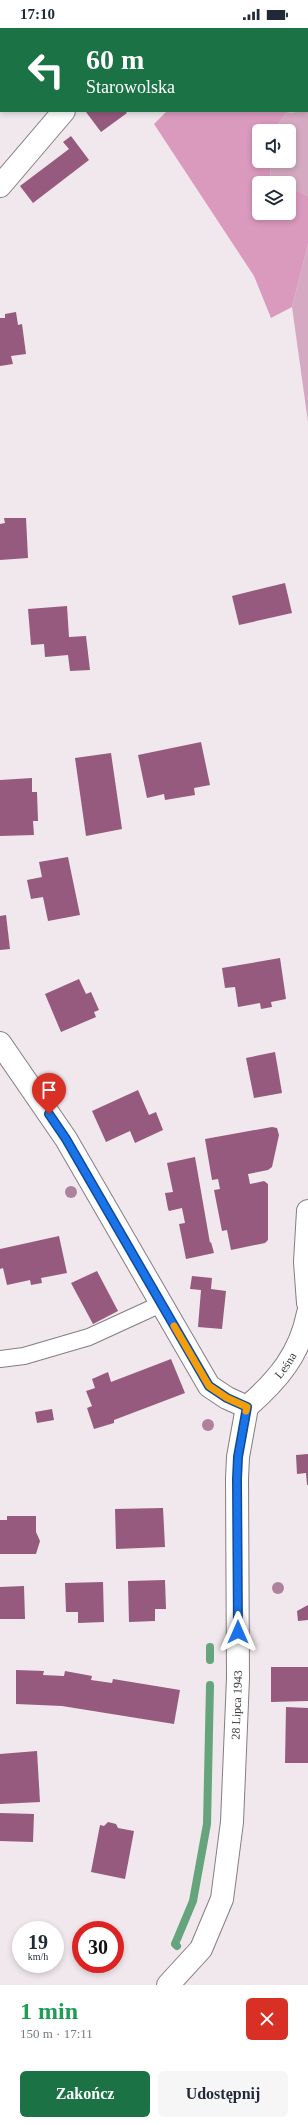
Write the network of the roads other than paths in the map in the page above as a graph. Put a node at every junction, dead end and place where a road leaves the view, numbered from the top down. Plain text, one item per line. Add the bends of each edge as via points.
1 (63, 112) edge
2 (0, 186) edge
3 (0, 1042) edge
4 (308, 1211) edge
5 (308, 1303) edge
6 (161, 1304) junction
7 (308, 1313) edge
8 (0, 1359) edge
9 (247, 1407) junction
10 (168, 1985) edge

1 - 2 street
3 - 6 street via 66,1139
4 - 5 street via 305,1262
6 - 8 lane via 89,1337 24,1356
6 - 9 street via 209,1386
7 - 9 street, Leśna via 305,1330 287,1366 268,1389
9 - 10 street, 28 Lipca 1943 via 238,1457 238,1678 232,1822 222,1899 202,1948

